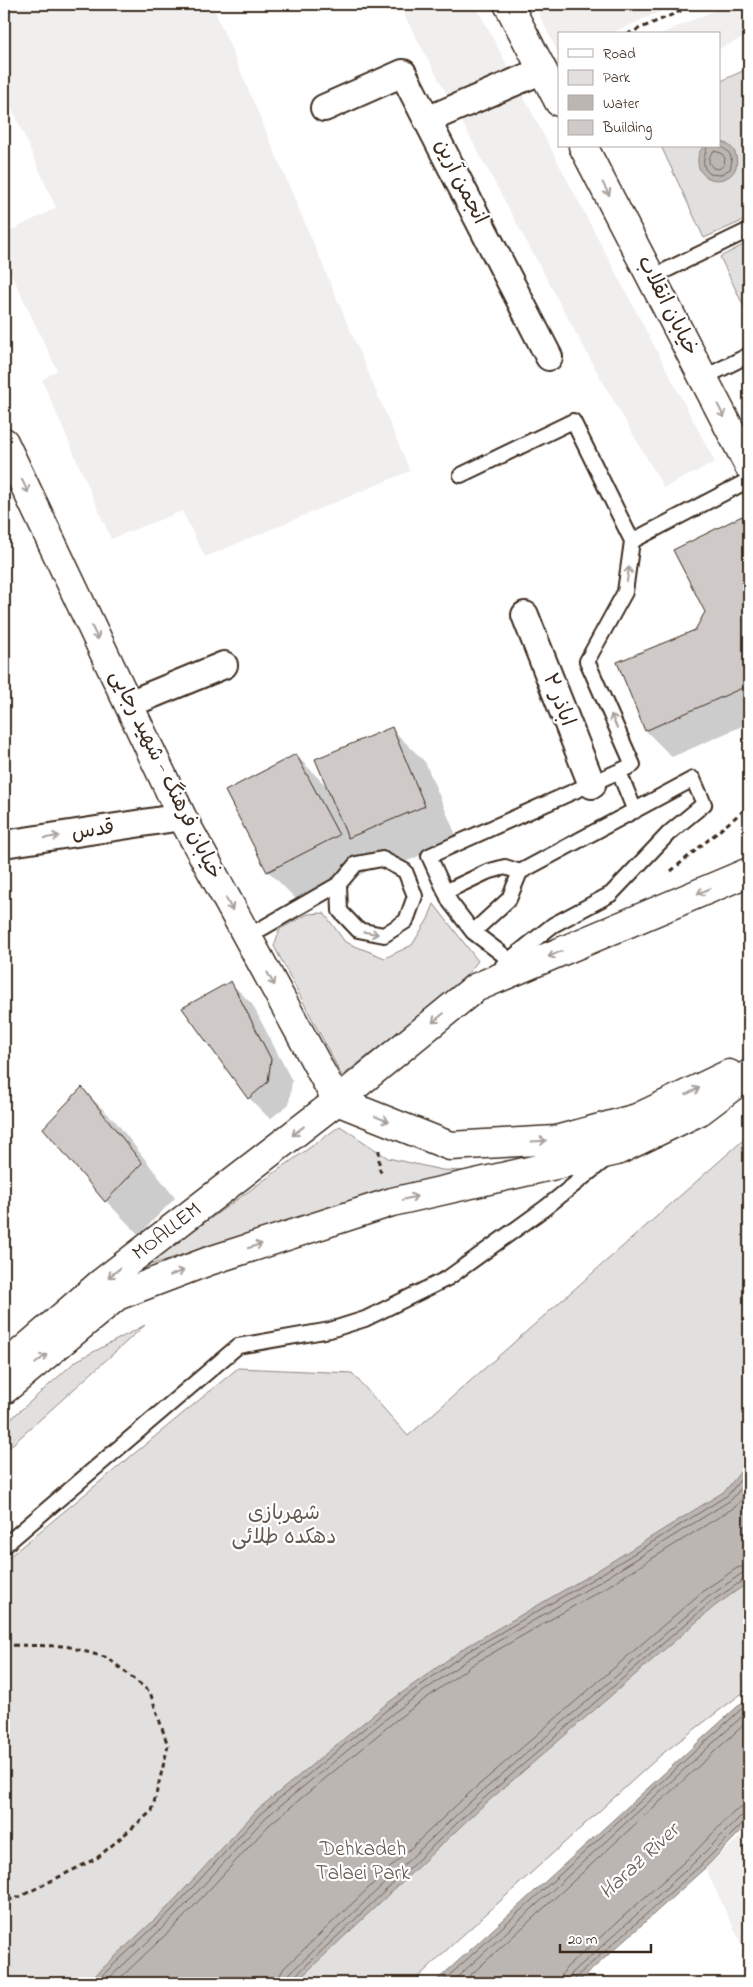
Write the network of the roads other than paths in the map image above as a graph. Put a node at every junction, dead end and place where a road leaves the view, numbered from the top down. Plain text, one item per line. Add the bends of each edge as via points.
1 (508, 4) edge
2 (543, 70) junction
3 (558, 100) edge
4 (324, 108) dead end
5 (427, 120) junction
6 (584, 148) edge
7 (749, 230) edge
8 (652, 278) junction
9 (749, 355) edge
10 (549, 357) dead end
11 (703, 378) junction
12 (4, 442) edge
13 (749, 466) edge
14 (461, 475) dead end
15 (749, 480) edge
16 (632, 541) junction
17 (525, 615) dead end
18 (224, 665) dead end
19 (129, 704) junction
20 (619, 772) junction
21 (592, 784) junction
22 (635, 811) junction
23 (182, 817) junction
24 (4, 844) edge
25 (520, 872) junction
26 (749, 872) edge
27 (340, 884) junction
28 (445, 892) junction
29 (472, 932) junction
30 (247, 937) junction
31 (510, 960) junction
32 (476, 988) junction
33 (749, 1064) edge
34 (749, 1074) edge
35 (337, 1101) junction
36 (617, 1151) junction
37 (4, 1367) edge
38 (4, 1390) edge
39 (4, 1546) edge

1 - 2 main road
2 - 3 main road
2 - 5 street, انجمن آرین
4 - 5 street via 403,73
5 - 10 street, انجمن آرین
6 -> 8 main road, خیابان انقلاب
7 - 8 lane
8 - 11 main road, خیابان انقلاب
9 - 11 lane
11 -> 13 main road, خیابان انقلاب
12 -> 19 main road, خیابان فرهنگ - شهید رجایی
14 - 16 lane via 573,421
15 - 16 lane
20 -> 16 lane via 633,765 587,660 625,592
17 - 21 street, اباذر ۲
18 - 19 street
19 - 23 main road, خیابان فرهنگ - شهید رجایی
20 - 21 lane
20 - 22 lane
21 - 28 lane via 428,856
22 - 25 lane
22 - 31 lane via 693,780 704,804 668,833 611,894 553,926
24 -> 23 street, قدس
23 -> 30 main road, خیابان فرهنگ - شهید رجایی
25 - 28 lane via 505,867
25 - 29 lane via 509,899
26 -> 32 main road, MOALLEM
27 -> 27 lane via 340,911 358,930 384,935 406,921 415,896 405,871 382,859 356,864
27 - 30 lane
28 - 29 lane
29 - 31 lane
30 -> 35 main road, خیابان فرهنگ - شهید رجایی
31 - 32 lane
32 -> 35 main road, MOALLEM
35 -> 33 main road via 450,1146 556,1140 637,1118
34 - 36 main road, MOALLEM via 700,1111
35 -> 37 main road, MOALLEM via 101,1282
38 -> 36 main road, MOALLEM via 117,1296 209,1261 392,1202
36 - 39 lane via 448,1278 356,1322 330,1330 238,1346

